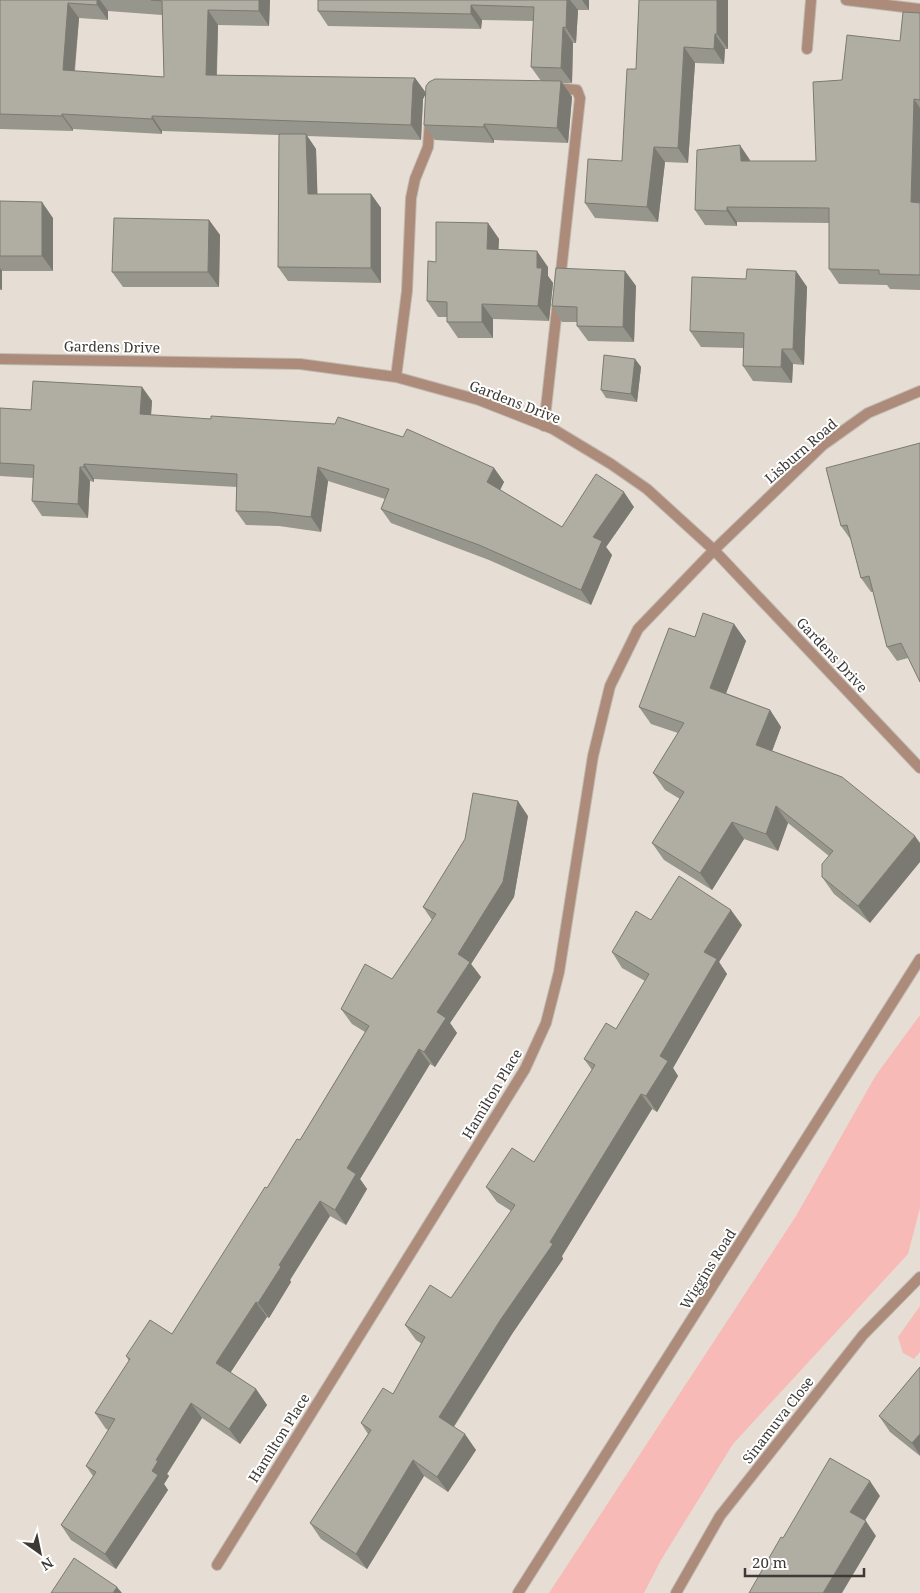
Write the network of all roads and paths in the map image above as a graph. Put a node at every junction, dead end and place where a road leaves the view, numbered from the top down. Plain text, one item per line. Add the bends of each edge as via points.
1 (811, 0) edge
2 (846, 0) edge
3 (920, 9) edge
4 (807, 49) dead end
5 (540, 88) edge
6 (430, 107) edge
7 (0, 359) edge
8 (396, 377) junction
9 (920, 391) edge
10 (544, 426) junction
11 (714, 550) junction
12 (920, 768) edge
13 (920, 959) edge
14 (920, 1277) edge
15 (217, 1565) dead end
16 (518, 1593) edge
17 (676, 1593) edge

1 - 4 street
2 - 3 street
5 - 10 street via 577,90 580,98
6 - 8 street via 428,147 411,198 407,291
7 - 8 street, Gardens Drive via 300,364
8 - 10 street, Gardens Drive via 479,400
9 - 11 street, Lisburn Road via 868,413 824,445
10 - 11 street, Gardens Drive via 611,464 647,489
11 - 12 street, Gardens Drive
11 - 15 street, Hamilton Place via 638,629 610,686 593,756 559,972 546,1023 525,1069
13 - 16 street, Wiggins Road
14 - 17 street, Sinamuva Close via 863,1335 720,1516

